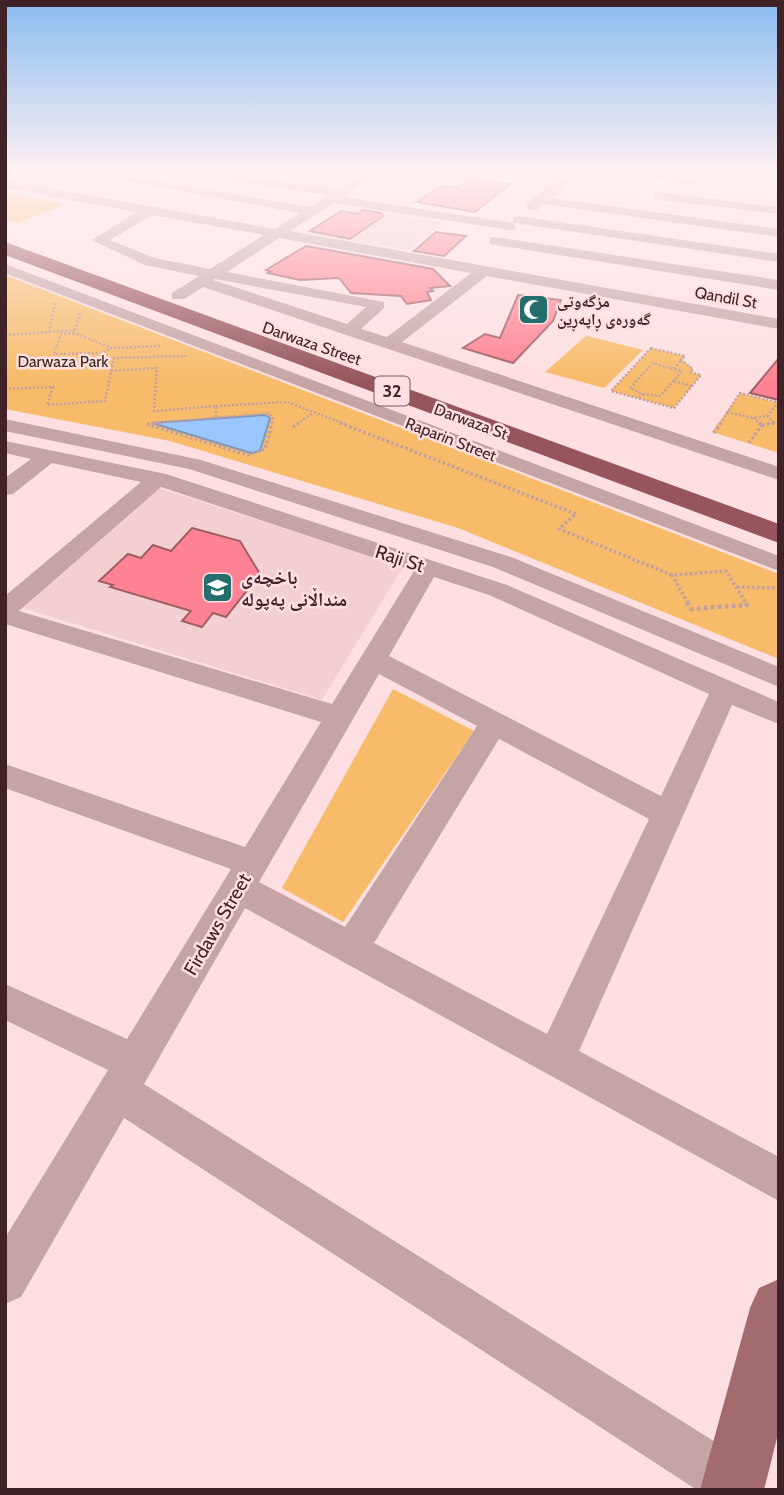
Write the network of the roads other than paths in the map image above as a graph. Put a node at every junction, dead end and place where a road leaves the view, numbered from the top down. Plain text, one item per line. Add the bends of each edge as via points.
1 (29, 243) edge
2 (105, 243) edge
3 (261, 243) edge
4 (356, 243) edge
5 (495, 243) edge
6 (666, 243) edge
7 (762, 243) edge
8 (5, 248) edge
9 (752, 254) junction
10 (481, 258) junction
11 (779, 258) edge
12 (5, 268) edge
13 (208, 277) junction
14 (779, 285) edge
15 (324, 294) junction
16 (178, 296) junction
17 (729, 296) junction
18 (299, 314) junction
19 (779, 324) edge
20 (349, 331) junction
21 (389, 344) junction
22 (431, 384) junction
23 (409, 398) junction
24 (5, 425) edge
25 (602, 444) dead end
26 (5, 447) edge
27 (48, 456) junction
28 (779, 474) edge
29 (158, 479) junction
30 (5, 489) edge
31 (779, 534) edge
32 (502, 562) junction
33 (779, 564) edge
34 (428, 567) junction
35 (482, 585) junction
36 (5, 612) edge
37 (374, 660) junction
38 (779, 678) edge
39 (725, 690) junction
40 (779, 714) edge
41 (340, 717) junction
42 (495, 723) junction
43 (5, 776) edge
44 (668, 814) junction
45 (246, 876) junction
46 (351, 949) junction
47 (5, 1001) edge
48 (555, 1059) junction
49 (126, 1077) junction
50 (779, 1180) edge
51 (5, 1282) edge
52 (779, 1308) edge
53 (733, 1486) edge

1 - 16 highway, Darwaza Street / 32
2 - 13 street via 150,262
3 - 13 street
4 - 10 street, Qandil St
5 - 10 street
6 - 9 street
7 - 9 street
8 - 23 highway, Darwaza St / 32
9 - 11 street
9 - 17 street
10 - 17 street
10 - 17 street, Qandil St
10 - 21 street
12 - 33 street, Raparin Street
13 - 15 street
13 - 16 street
13 - 18 street
14 - 17 street
15 - 18 street
15 - 20 street via 378,305
16 - 22 highway, Darwaza Street / 32
17 - 19 street, Qandil St
18 - 20 street
20 - 21 street
21 - 28 street
22 - 23 highway
22 - 25 highway, Darwaza Street / 32
23 - 31 highway, Darwaza St / 32
24 - 32 street, Raji St via 194,464
26 - 27 street, Raji St
27 - 29 street, Raji St
27 - 30 street
29 - 34 street, Raji St
29 - 36 street
32 - 35 street
32 - 38 street, Raji St
34 - 35 street, Raji St
34 - 37 street, Firdaws Street
35 - 39 street, Raji St
36 - 41 street
37 - 41 street, Firdaws Street
37 - 42 street
39 - 40 street, Raji St
39 - 44 street
41 - 45 street, Firdaws Street
42 - 44 street
42 - 46 street
43 - 45 street
44 - 48 street
45 - 46 street
45 - 49 street, Firdaws Street
46 - 48 street
47 - 49 street
48 - 50 street
49 - 51 street, Firdaws Street
49 - 53 street
52 - 53 main road

